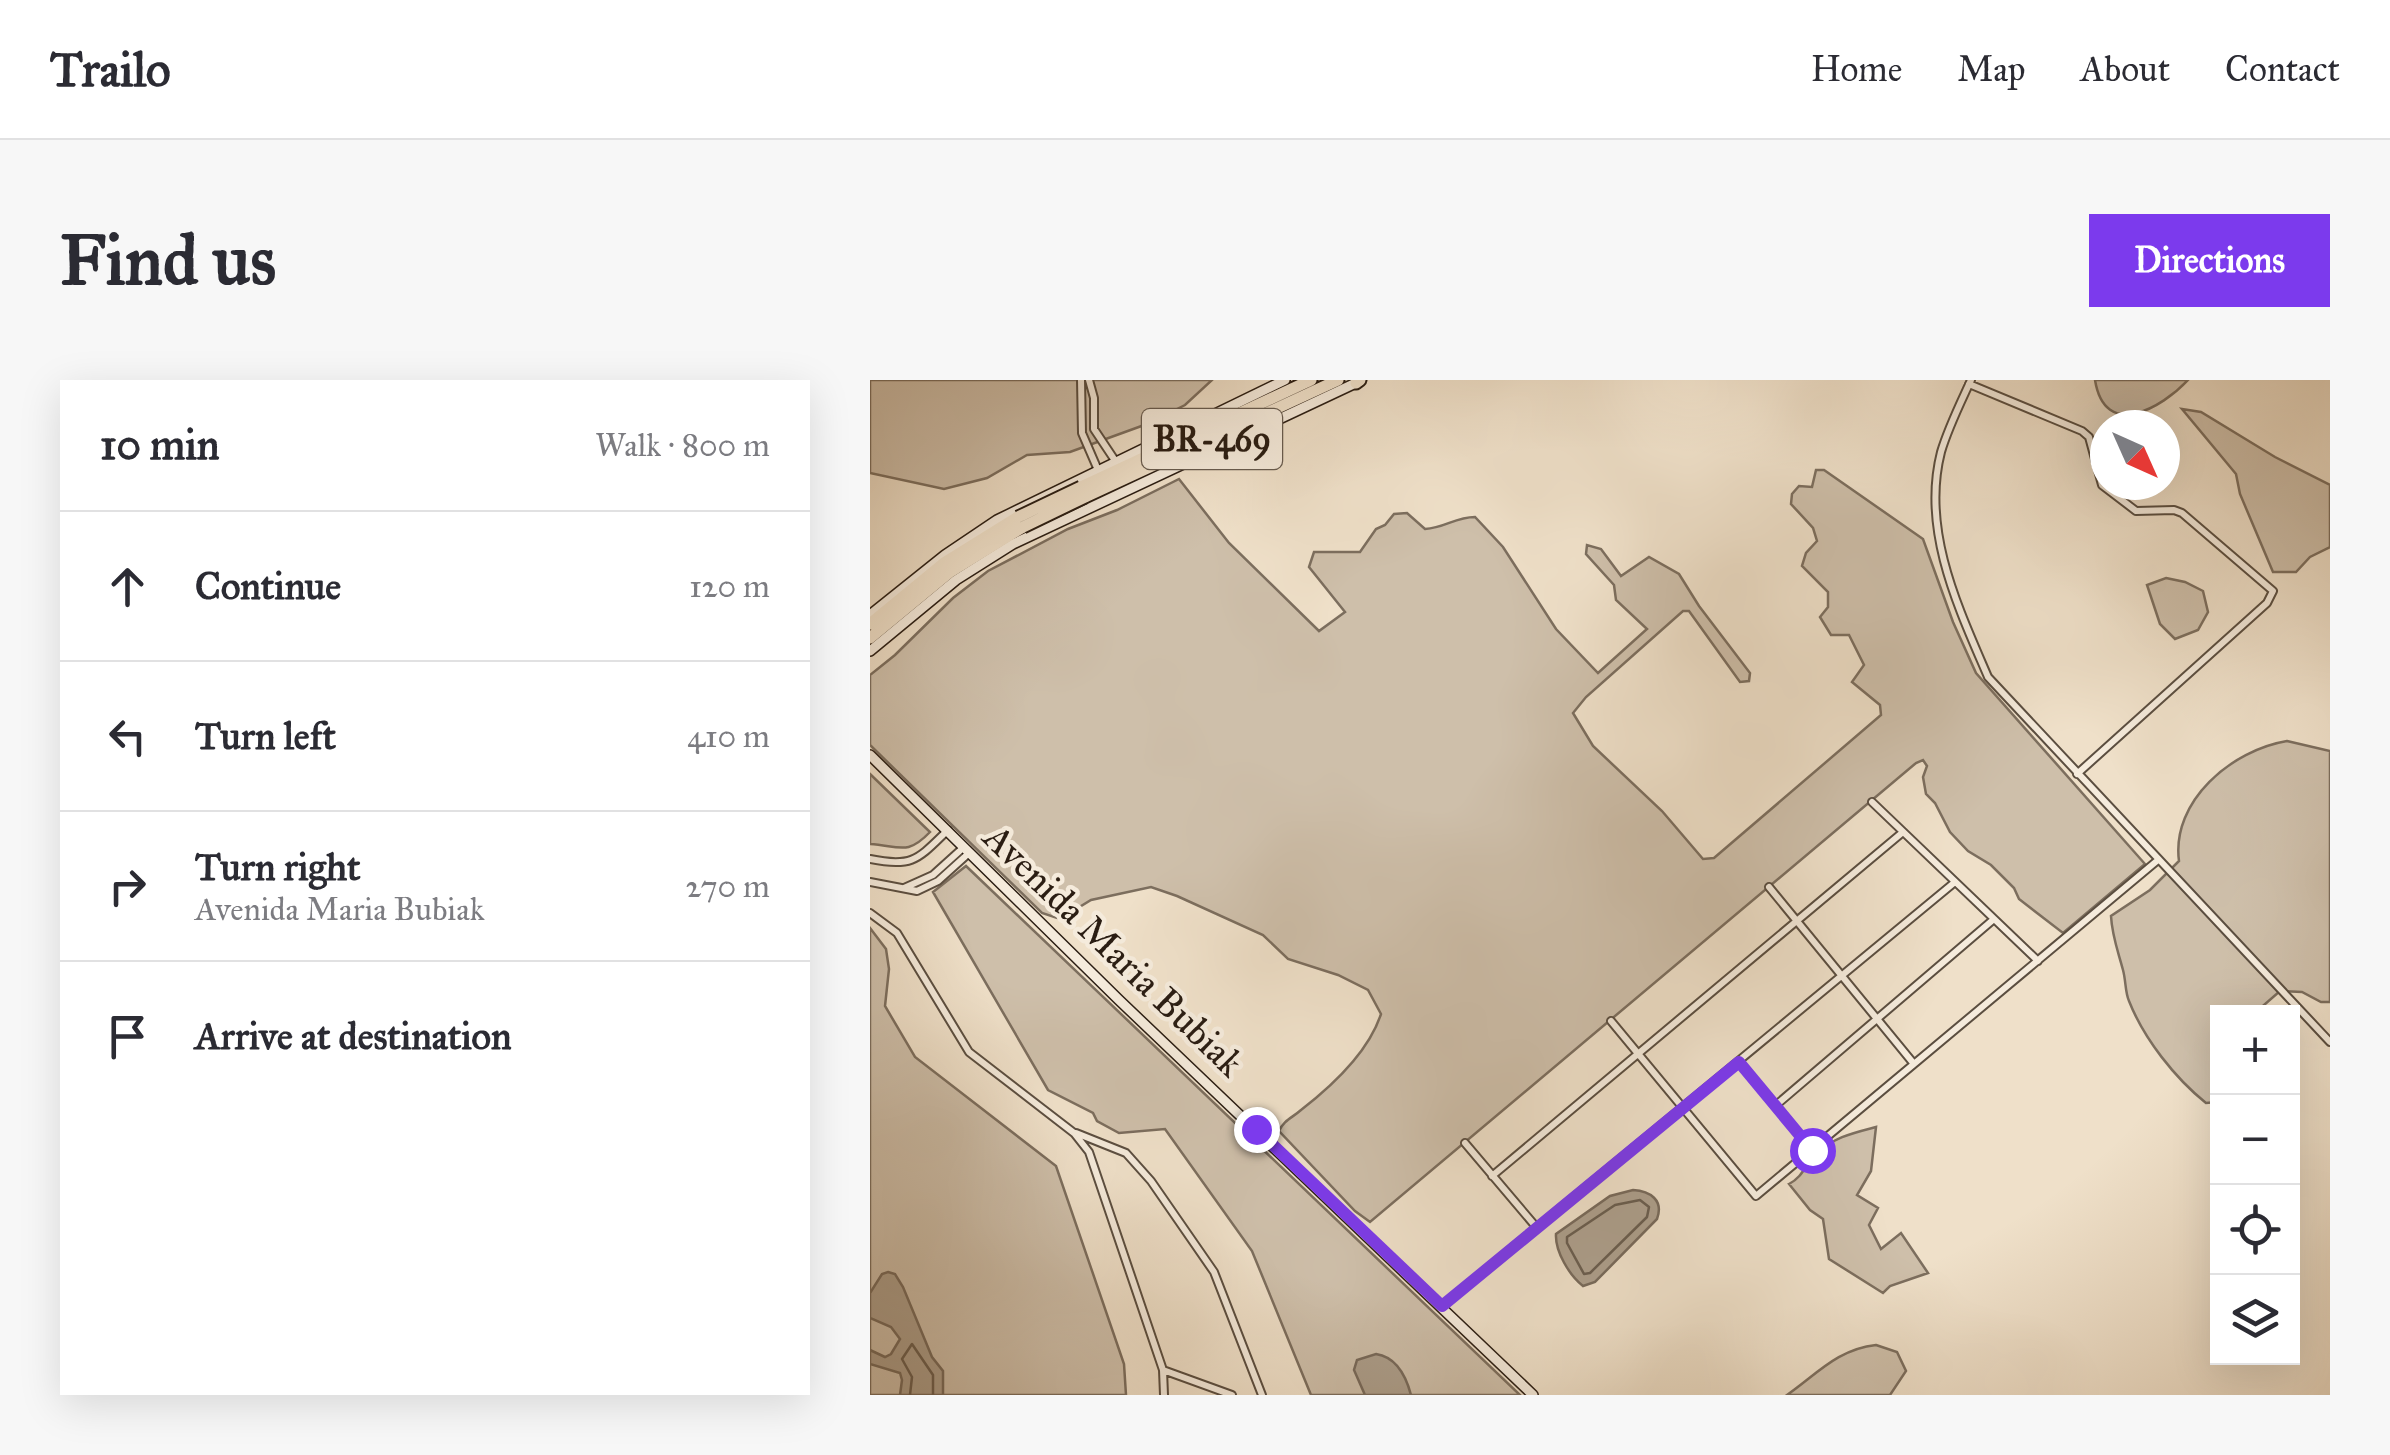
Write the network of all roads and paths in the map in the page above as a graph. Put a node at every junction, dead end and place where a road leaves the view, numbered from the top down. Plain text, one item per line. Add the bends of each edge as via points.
1 (1081, 380) edge
2 (1089, 380) edge
3 (1285, 380) edge
4 (1312, 380) edge
5 (1338, 380) edge
6 (1359, 381) edge
7 (1970, 382) edge
8 (1116, 462) junction
9 (1098, 470) junction
10 (1064, 485) junction
11 (1083, 492) junction
12 (1026, 504) junction
13 (1077, 513) junction
14 (1020, 522) junction
15 (1038, 531) junction
16 (870, 615) edge
17 (870, 624) edge
18 (870, 638) edge
19 (870, 651) edge
20 (870, 755) edge
21 (2078, 774) junction
22 (1872, 802) dead end
23 (948, 830) junction
24 (1903, 832) junction
25 (967, 850) junction
26 (870, 859) edge
27 (2158, 860) junction
28 (870, 882) edge
29 (1955, 882) junction
30 (1769, 888) dead end
31 (870, 913) edge
32 (1994, 919) junction
33 (1797, 921) junction
34 (2038, 961) junction
35 (1842, 977) junction
36 (1877, 1019) junction
37 (1612, 1021) dead end
38 (2330, 1042) edge
39 (1638, 1054) junction
40 (1739, 1062) junction
41 (1914, 1064) junction
42 (1775, 1106) junction
43 (1683, 1108) junction
44 (1074, 1133) junction
45 (1465, 1143) dead end
46 (1812, 1150) junction
47 (1492, 1176) junction
48 (1536, 1228) junction
49 (1442, 1306) junction
50 (1162, 1370) junction
51 (1164, 1395) edge
52 (1232, 1395) edge
53 (1262, 1395) edge
54 (1533, 1395) edge

1 - 9 street via 1082,433
2 - 8 street via 1094,429
3 - 8 street, BR-469
4 - 11 highway, BR-469
5 - 11 highway, BR-469
6 - 13 street
7 - 21 street via 1942,452 1935,497 1940,550 1988,677
7 - 21 street via 2082,431 2102,486 2136,511 2182,513 2273,590 2268,603
8 - 9 street, BR-469
9 - 10 street, BR-469
10 - 12 street, BR-469
10 - 13 street
11 - 14 highway, BR-469, bridge
12 - 15 street
12 - 16 street, BR-469 via 962,542
13 - 15 street
14 - 17 highway, BR-469 via 944,563
14 - 18 highway, BR-469
15 - 19 street via 956,580
20 - 23 street, Avenida Maria Bubiak
21 - 27 street
22 - 24 street
23 - 25 street, Avenida Maria Bubiak
23 - 26 street via 915,860
24 - 29 street
24 - 33 street
25 - 28 street via 903,889
25 - 49 street, Avenida Maria Bubiak
27 - 34 street
27 - 38 street
29 - 32 street
29 - 35 street
30 - 33 street
31 - 44 street via 898,933 969,1052
32 - 34 street
32 - 36 street
33 - 35 street
33 - 39 street
34 - 41 street
35 - 36 street
35 - 40 street
36 - 41 street
36 - 42 street
37 - 39 street
39 - 43 street
39 - 47 street
40 - 42 street
40 - 43 street
41 - 46 street
42 - 46 street
43 - 46 street via 1756,1196
43 - 48 street
44 - 50 street via 1092,1160
44 - 53 street via 1126,1154 1151,1181 1214,1272
45 - 47 street
47 - 48 street
48 - 49 street
49 - 54 street, Avenida Maria Bubiak
50 - 51 street
50 - 52 street

